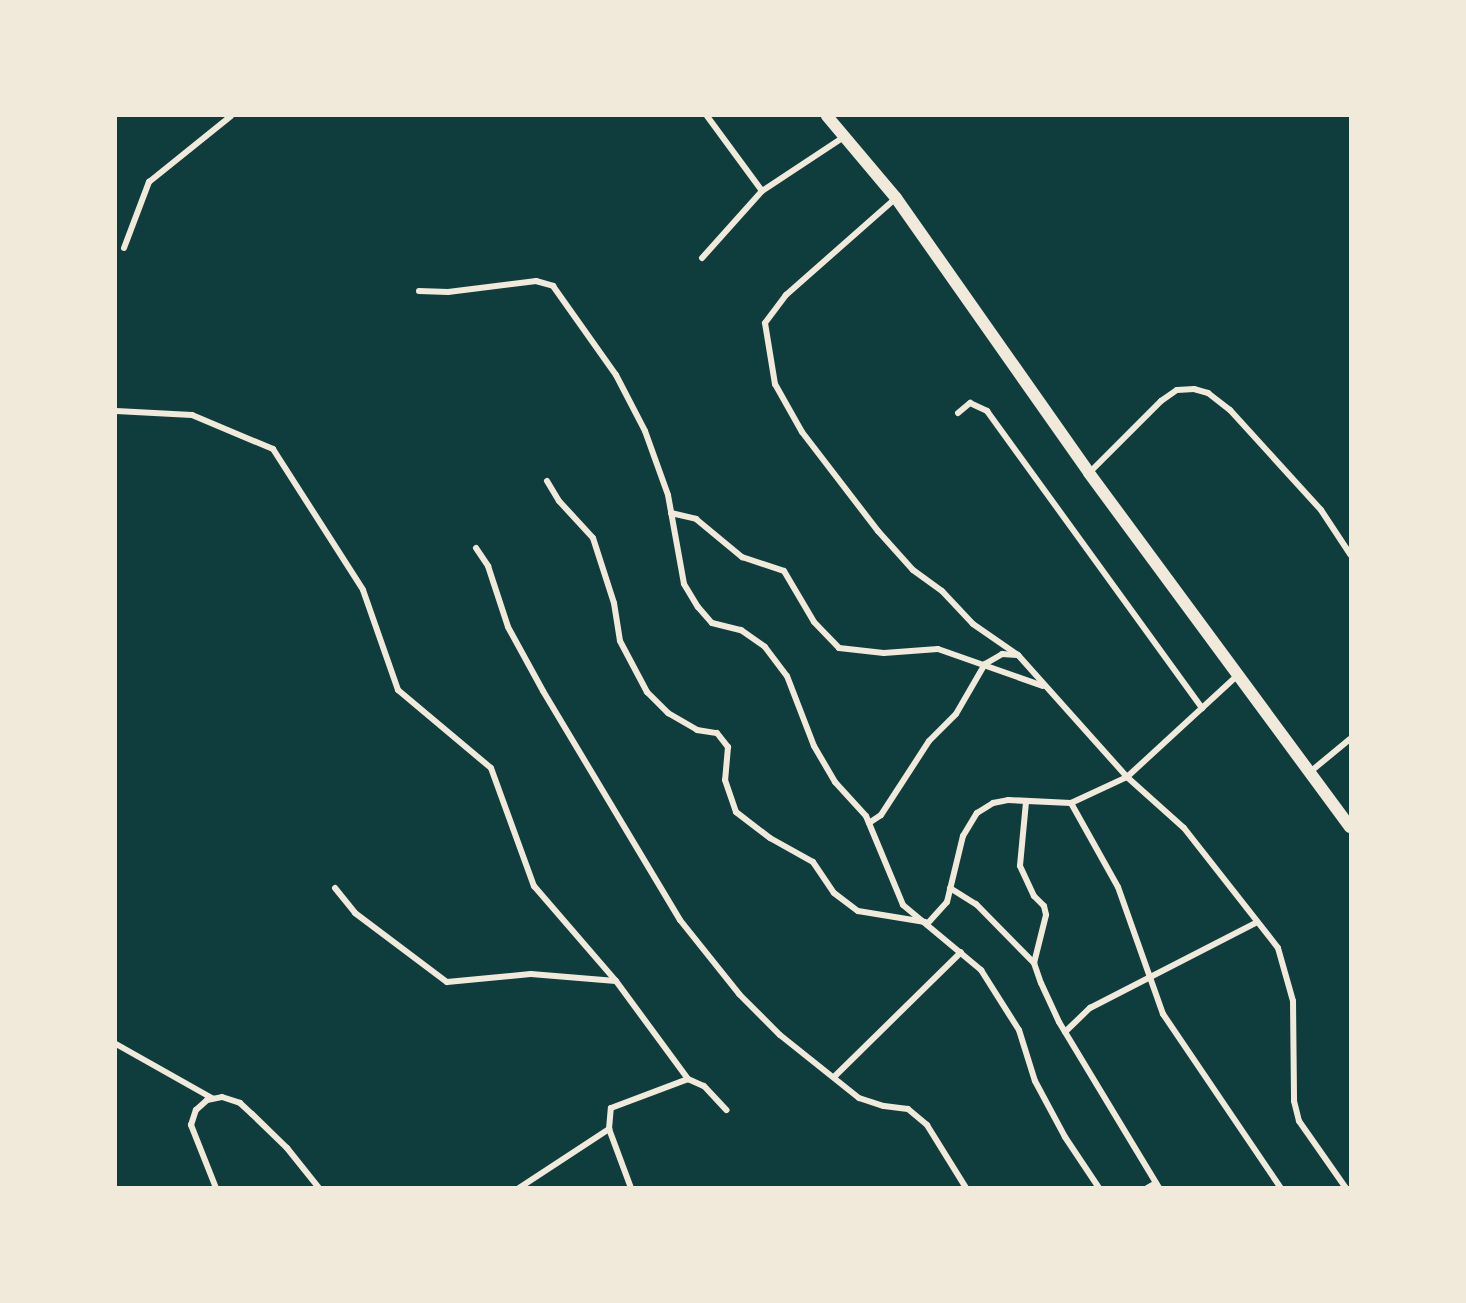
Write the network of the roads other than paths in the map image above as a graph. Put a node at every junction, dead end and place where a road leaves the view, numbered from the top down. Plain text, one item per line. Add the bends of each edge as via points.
1 (231, 116) edge
2 (707, 116) edge
3 (827, 116) edge
4 (844, 136) junction
5 (762, 190) junction
6 (896, 198) junction
7 (124, 248) dead end
8 (702, 258) dead end
9 (419, 291) dead end
10 (116, 411) edge
11 (958, 412) dead end
12 (1089, 473) junction
13 (547, 481) dead end
14 (671, 513) junction
15 (476, 548) dead end
16 (1350, 554) edge
17 (1017, 655) junction
18 (985, 664) junction
19 (1238, 675) junction
20 (1043, 686) junction
21 (1202, 708) junction
22 (1350, 739) edge
23 (1310, 772) junction
24 (1127, 777) junction
25 (1026, 802) junction
26 (1071, 803) junction
27 (869, 823) junction
28 (1350, 827) edge
29 (335, 888) dead end
30 (950, 888) junction
31 (1257, 922) junction
32 (928, 923) junction
33 (961, 952) junction
34 (1034, 963) junction
35 (1150, 976) junction
36 (616, 981) junction
37 (1065, 1032) junction
38 (116, 1044) edge
39 (834, 1077) junction
40 (688, 1079) junction
41 (212, 1098) junction
42 (726, 1110) dead end
43 (609, 1129) junction
44 (1158, 1185) edge
45 (216, 1188) edge
46 (319, 1188) edge
47 (519, 1188) edge
48 (632, 1188) edge
49 (966, 1188) edge
50 (1100, 1188) edge
51 (1147, 1188) edge
52 (1281, 1188) edge
53 (1346, 1188) edge

1 - 7 street via 149,182
2 - 5 street
3 - 4 main road
4 - 5 street
4 - 6 main road
5 - 8 street
6 - 12 main road
6 - 17 street via 786,295 765,323 775,384 801,432 885,539 979,629
9 - 14 street via 448,292 536,281 554,286 616,375 645,431
10 - 36 street via 192,415 273,449 363,590 398,690 491,768 534,886
11 - 21 street via 970,403 987,411
12 - 16 street via 1161,400 1177,390 1208,393 1230,410 1321,510
12 - 19 main road
13 - 32 street via 559,501 593,538 614,603 620,641 647,692 669,713 697,730 717,733 728,747 725,780 736,812 770,838 813,861 834,892 858,911
14 - 18 street via 696,519 742,557 784,571 814,622 839,648 884,653 938,649
14 - 27 street via 684,584 698,607 712,623 741,630 765,647 786,676 814,746 835,782
15 - 39 street via 488,566 508,627 543,691 680,920 739,994 780,1035
17 - 18 street via 1002,654
17 - 20 street
18 - 20 street
18 - 27 street via 956,714 929,741 881,816
19 - 21 street
19 - 23 main road
20 - 24 street
21 - 24 street
22 - 23 street
23 - 28 main road
24 - 26 street
24 - 31 street via 1184,828
25 - 26 street
25 - 30 street via 993,802 977,813 963,836
25 - 34 street via 1020,866 1046,915
26 - 35 street via 1118,887
27 - 32 street via 903,905
29 - 36 street via 356,913 447,982 531,974
30 - 32 street via 942,909
30 - 34 street via 976,904
31 - 35 street
31 - 53 street via 1278,948 1293,1001 1294,1101 1299,1121
32 - 33 street
33 - 39 street
33 - 50 street via 981,970 1019,1030 1035,1081 1065,1137
34 - 37 street
35 - 37 street via 1090,1008
35 - 52 street via 1163,1014
36 - 40 street
37 - 44 street
38 - 41 street
39 - 49 street via 860,1098 908,1108 927,1125
40 - 42 street via 704,1086
40 - 43 street via 611,1108
41 - 45 street via 196,1110 191,1125
41 - 46 street via 240,1103 287,1148
43 - 47 street
43 - 48 street
44 - 51 street

